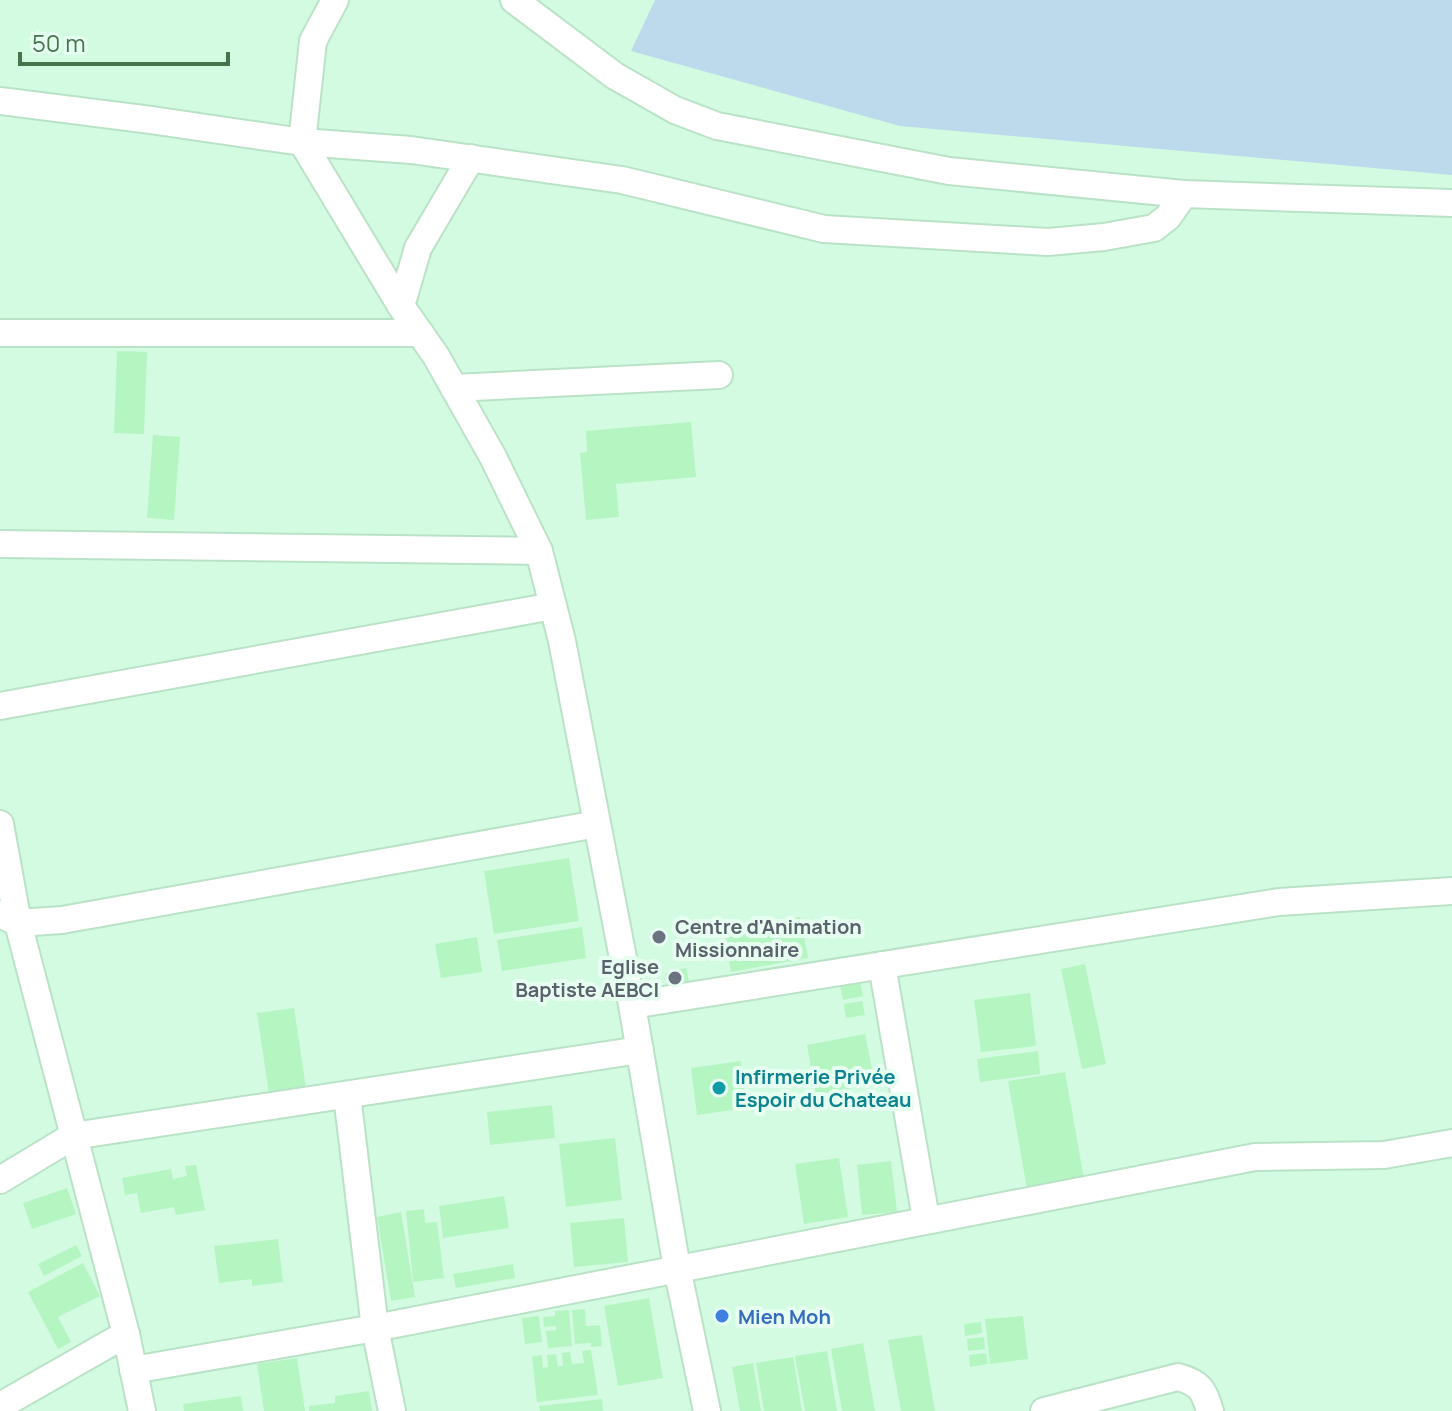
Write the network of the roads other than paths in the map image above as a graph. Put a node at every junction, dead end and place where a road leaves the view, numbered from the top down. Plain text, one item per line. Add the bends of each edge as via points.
1 (335, 0) edge
2 (514, 0) edge
3 (0, 101) edge
4 (302, 142) junction
5 (471, 158) junction
6 (1184, 194) junction
7 (1452, 203) edge
8 (401, 306) junction
9 (0, 333) edge
10 (420, 333) junction
11 (719, 375) dead end
12 (454, 388) junction
13 (0, 544) edge
14 (539, 551) junction
15 (553, 606) junction
16 (0, 706) edge
17 (0, 824) edge
18 (597, 824) junction
19 (1452, 891) edge
20 (14, 926) edge
21 (0, 955) edge
22 (882, 965) junction
23 (632, 1005) junction
24 (640, 1050) junction
25 (347, 1095) junction
26 (73, 1136) junction
27 (1452, 1143) edge
28 (0, 1180) edge
29 (926, 1219) junction
30 (677, 1268) junction
31 (375, 1328) junction
32 (126, 1334) junction
33 (133, 1370) junction
34 (0, 1406) edge
35 (142, 1411) edge
36 (392, 1411) edge
37 (707, 1411) edge
38 (1044, 1411) edge
39 (1210, 1411) edge

1 - 4 street via 313,41
2 - 6 street via 615,76 675,110 717,126 949,171
3 - 4 street
4 - 5 street
4 - 8 street
5 - 6 street via 622,180 824,229 1048,242 1154,228
5 - 8 street via 418,248
6 - 7 street
8 - 10 street
9 - 10 street
10 - 12 street
11 - 12 street
12 - 14 street
13 - 14 street
14 - 15 street
15 - 16 street
15 - 18 street
17 - 20 street
18 - 20 street
18 - 23 street
19 - 22 street via 1279,902
20 - 21 street
20 - 26 street
22 - 23 street
22 - 29 street
23 - 24 street
24 - 25 street
24 - 30 street
25 - 26 street
25 - 31 street
26 - 28 street
26 - 32 street
27 - 29 street via 1384,1155 1255,1157
29 - 30 street
30 - 31 street
30 - 37 street
31 - 33 street
31 - 36 street
32 - 33 street
32 - 34 street
33 - 35 street
38 - 39 street via 1178,1377 1196,1382

